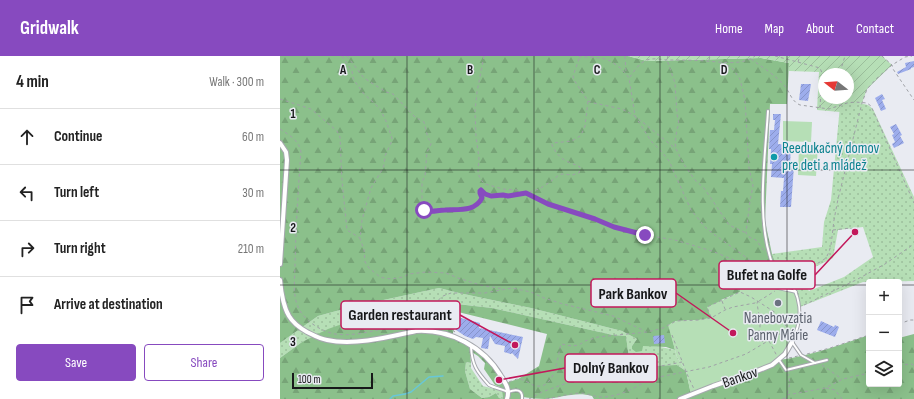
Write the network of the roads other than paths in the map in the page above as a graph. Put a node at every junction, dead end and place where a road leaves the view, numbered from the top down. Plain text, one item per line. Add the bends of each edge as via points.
1 (768, 111) dead end
2 (280, 143) edge
3 (772, 263) junction
4 (280, 264) edge
5 (280, 280) edge
6 (796, 292) junction
7 (792, 342) junction
8 (471, 346) junction
9 (779, 360) junction
10 (827, 360) dead end
11 (815, 363) junction
12 (508, 392) junction
13 (507, 399) edge
14 (522, 399) edge
15 (680, 399) edge

1 - 3 lane via 763,221
2 - 4 street via 286,152 287,160
3 - 6 lane via 780,267
3 - 6 lane via 762,269 762,281
5 - 8 street via 288,315 297,326 320,338 336,342 354,342 416,331 452,337
6 - 7 lane via 800,318
7 - 9 street, Bankov
7 - 11 lane via 801,355
8 - 12 street via 491,361 506,383
8 - 12 lane via 474,366 487,384
9 - 11 lane via 786,370
9 - 15 street, Bankov via 757,372
10 - 11 lane
12 - 13 street
12 - 14 lane via 518,391 522,394

